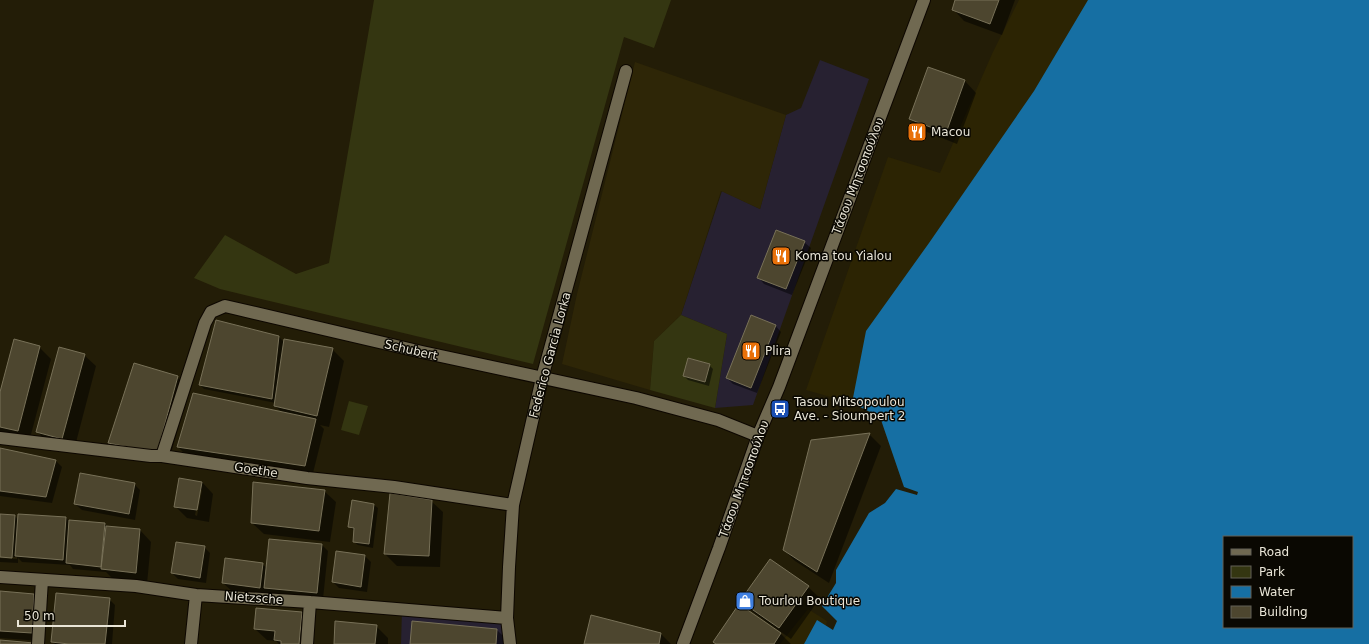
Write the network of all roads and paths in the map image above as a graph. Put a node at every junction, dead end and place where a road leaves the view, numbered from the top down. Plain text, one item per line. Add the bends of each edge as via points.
1 (924, 0) edge
2 (626, 71) dead end
3 (542, 378) junction
4 (758, 436) junction
5 (0, 438) edge
6 (162, 456) junction
7 (513, 505) junction
8 (0, 577) edge
9 (42, 580) junction
10 (196, 594) junction
11 (310, 602) junction
12 (507, 618) junction
13 (38, 644) edge
14 (191, 644) edge
15 (307, 644) edge
16 (510, 644) edge
17 (683, 644) edge

1 - 4 street, Τάσου Μητσοπούλου
2 - 3 street, Federico Garcia Lorka
3 - 4 street, Schubert via 636,398 718,420
3 - 6 street, Schubert via 225,306 211,312 205,323
3 - 7 street, Federico Garcia Lorka
4 - 17 street, Τάσου Μητσοπούλου
5 - 6 street, Goethe
6 - 7 street, Goethe
7 - 12 street, Federico Garcia Lorka
8 - 9 street, Nietzsche
9 - 10 street, Nietzsche via 136,586
9 - 13 street
10 - 11 street, Nietzsche
10 - 14 street
11 - 12 street, Nietzsche
11 - 15 street
12 - 16 street, Federico Garcia Lorka

